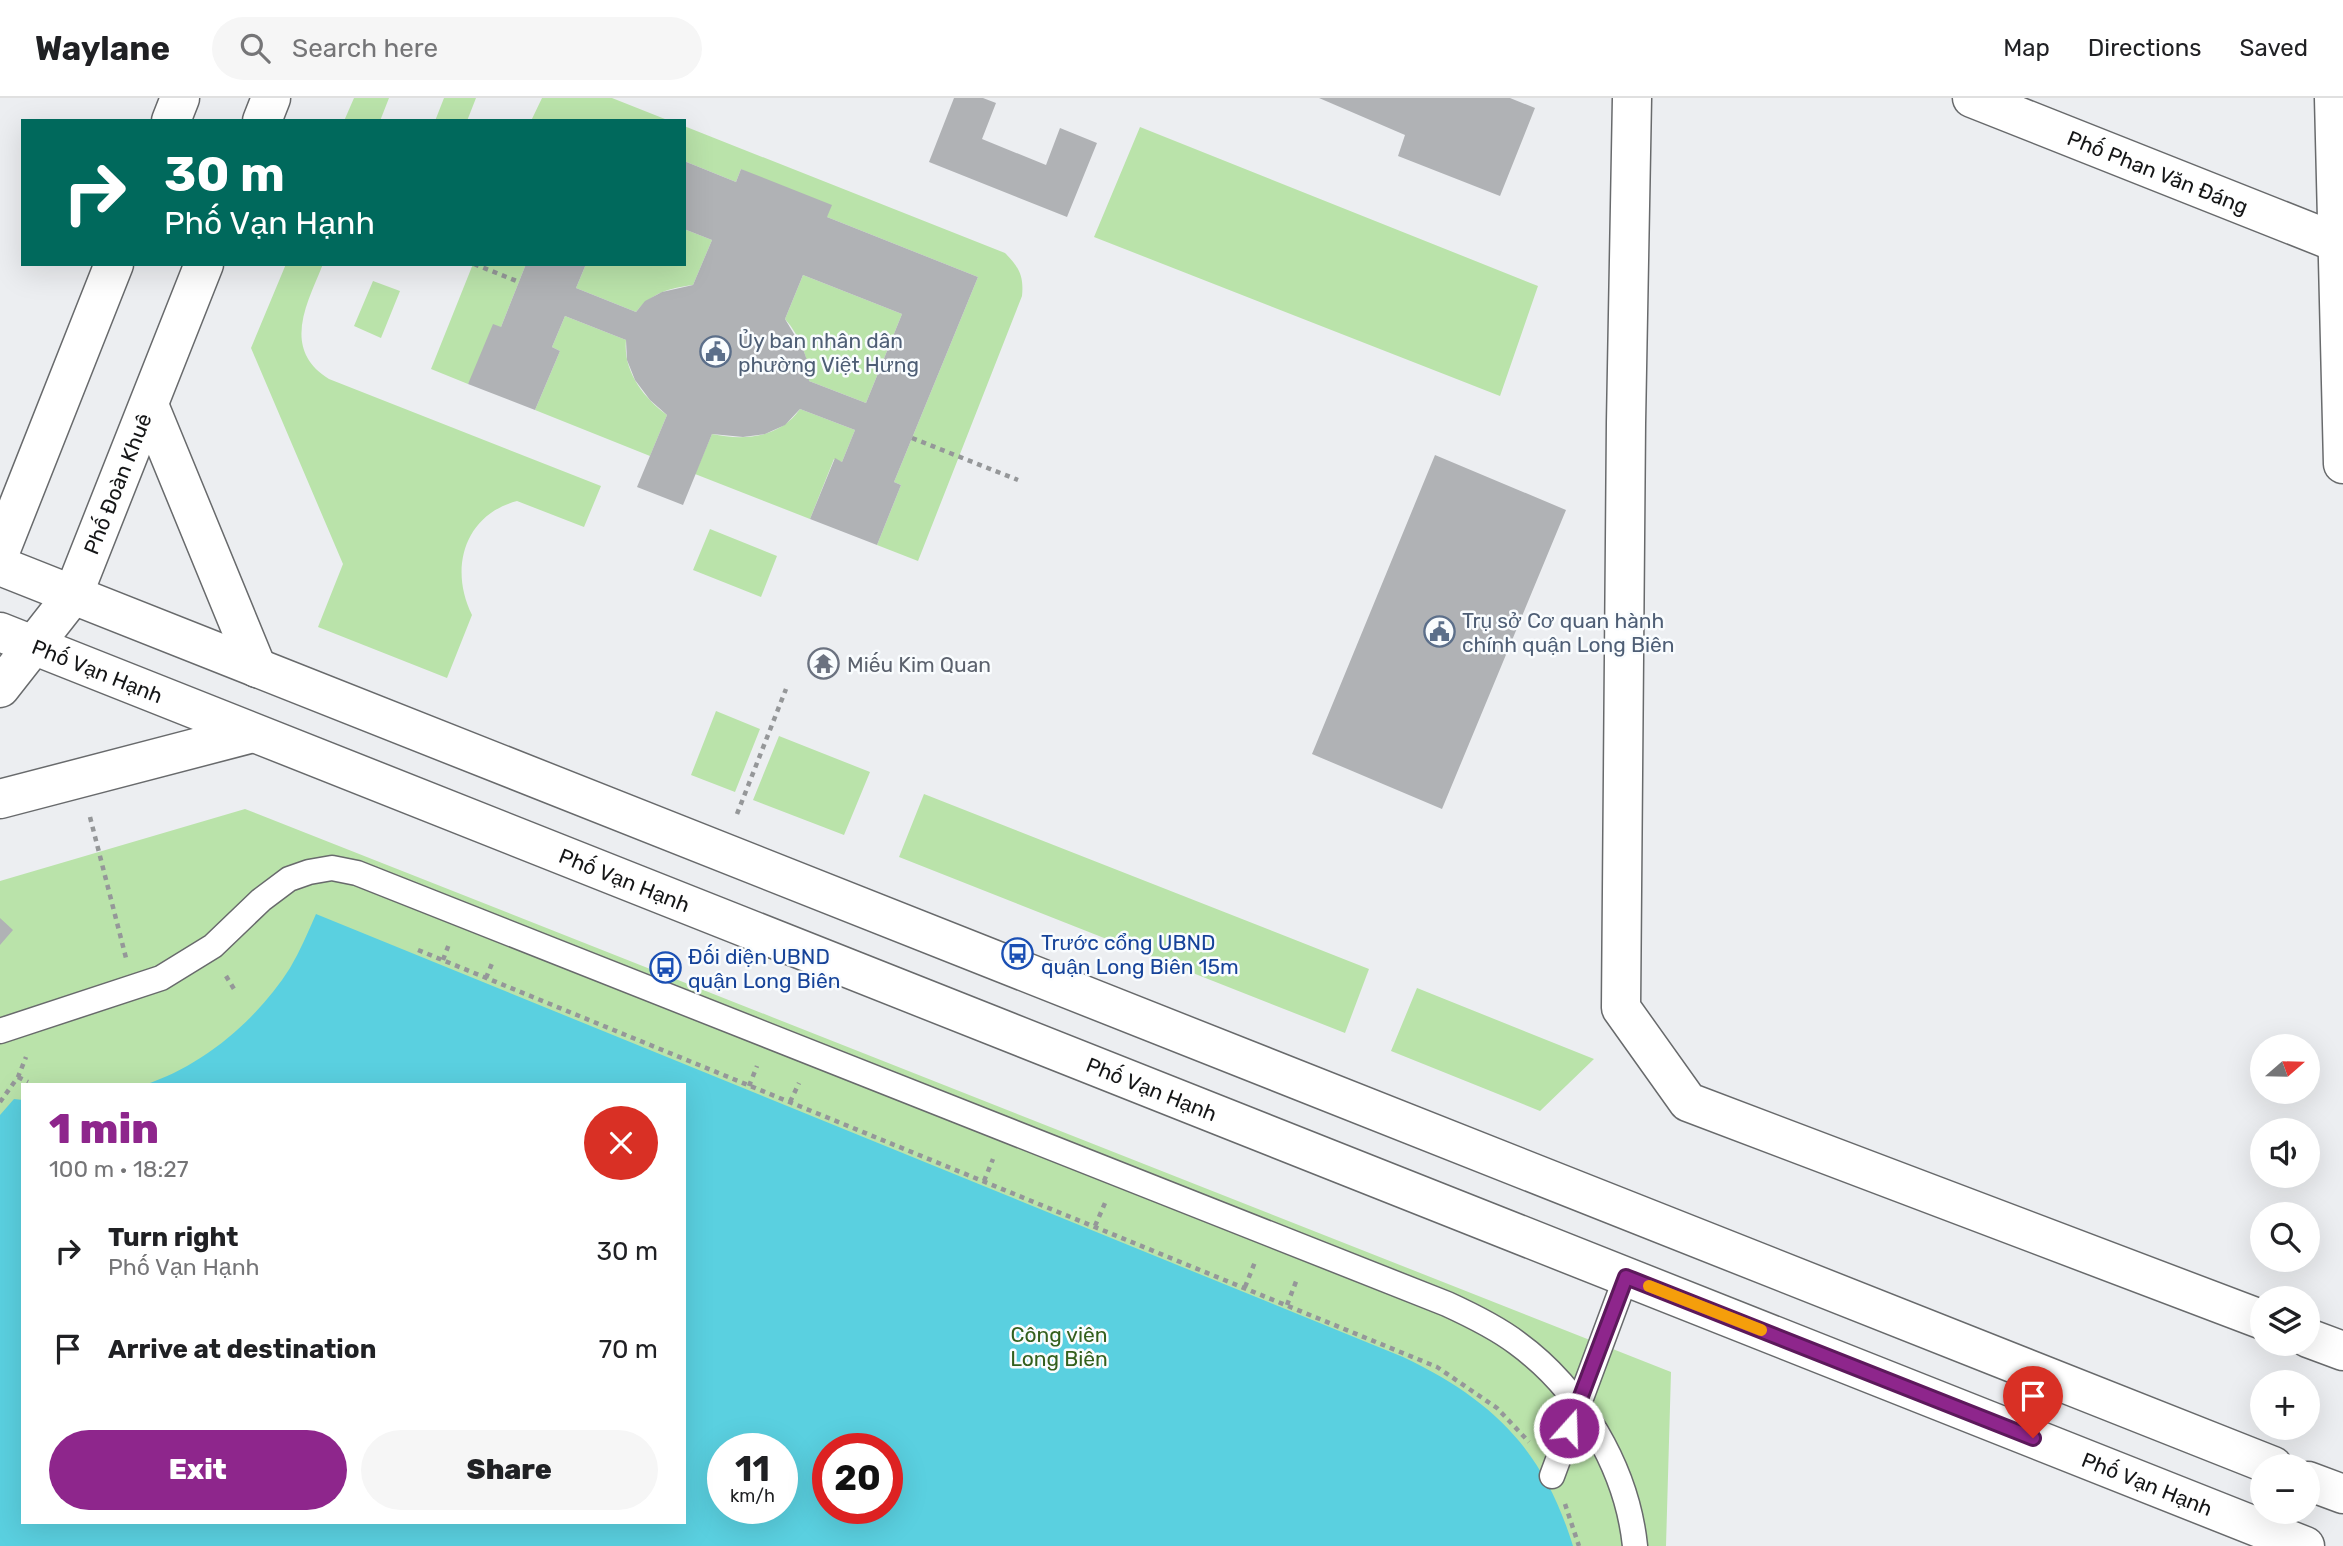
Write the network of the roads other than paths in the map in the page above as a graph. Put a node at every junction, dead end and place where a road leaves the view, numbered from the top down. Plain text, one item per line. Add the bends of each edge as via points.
1 (180, 98) edge
2 (271, 98) edge
3 (1632, 98) edge
4 (1972, 98) edge
5 (2334, 98) edge
6 (172, 119) edge
7 (262, 119) edge
8 (2341, 244) edge
9 (113, 266) edge
10 (203, 266) edge
11 (149, 405) junction
12 (2343, 464) edge
13 (0, 552) edge
14 (0, 566) edge
15 (73, 595) junction
16 (0, 632) edge
17 (35, 646) junction
18 (257, 667) junction
19 (0, 688) edge
20 (253, 733) junction
21 (0, 799) edge
22 (0, 1031) edge
23 (1626, 1277) junction
24 (2250, 1315) edge
25 (2320, 1342) edge
26 (2343, 1351) edge
27 (1578, 1404) junction
28 (2250, 1457) edge
29 (1552, 1476) road end
30 (2320, 1485) edge
31 (2343, 1494) edge
32 (1634, 1546) edge
33 (2305, 1546) edge

1 - 6 street
2 - 7 street
3 - 24 street via 1621,1008 1688,1102
4 - 8 street, Phố Phan Văn Đáng
5 - 8 street
8 - 12 street
9 - 13 street
10 - 11 street, Phố Đoàn Khuê
11 - 15 street, Phố Đoàn Khuê
11 - 18 street
14 - 15 street
15 - 17 street, Phố Đoàn Khuê
15 - 18 street
16 - 17 street, Phố Vạn Hạnh
17 - 19 street, Phố Đoàn Khuê
17 - 20 street, Phố Vạn Hạnh
18 - 28 street
20 - 21 street
20 - 23 street, Phố Vạn Hạnh
22 - 27 lane via 161,978 213,946 289,879 332,868 357,873 1447,1304 1517,1342
23 - 27 lane
23 - 33 street, Phố Vạn Hạnh
25 - 26 street
27 - 29 lane
27 - 32 lane via 1609,1457 1625,1499
30 - 31 street

